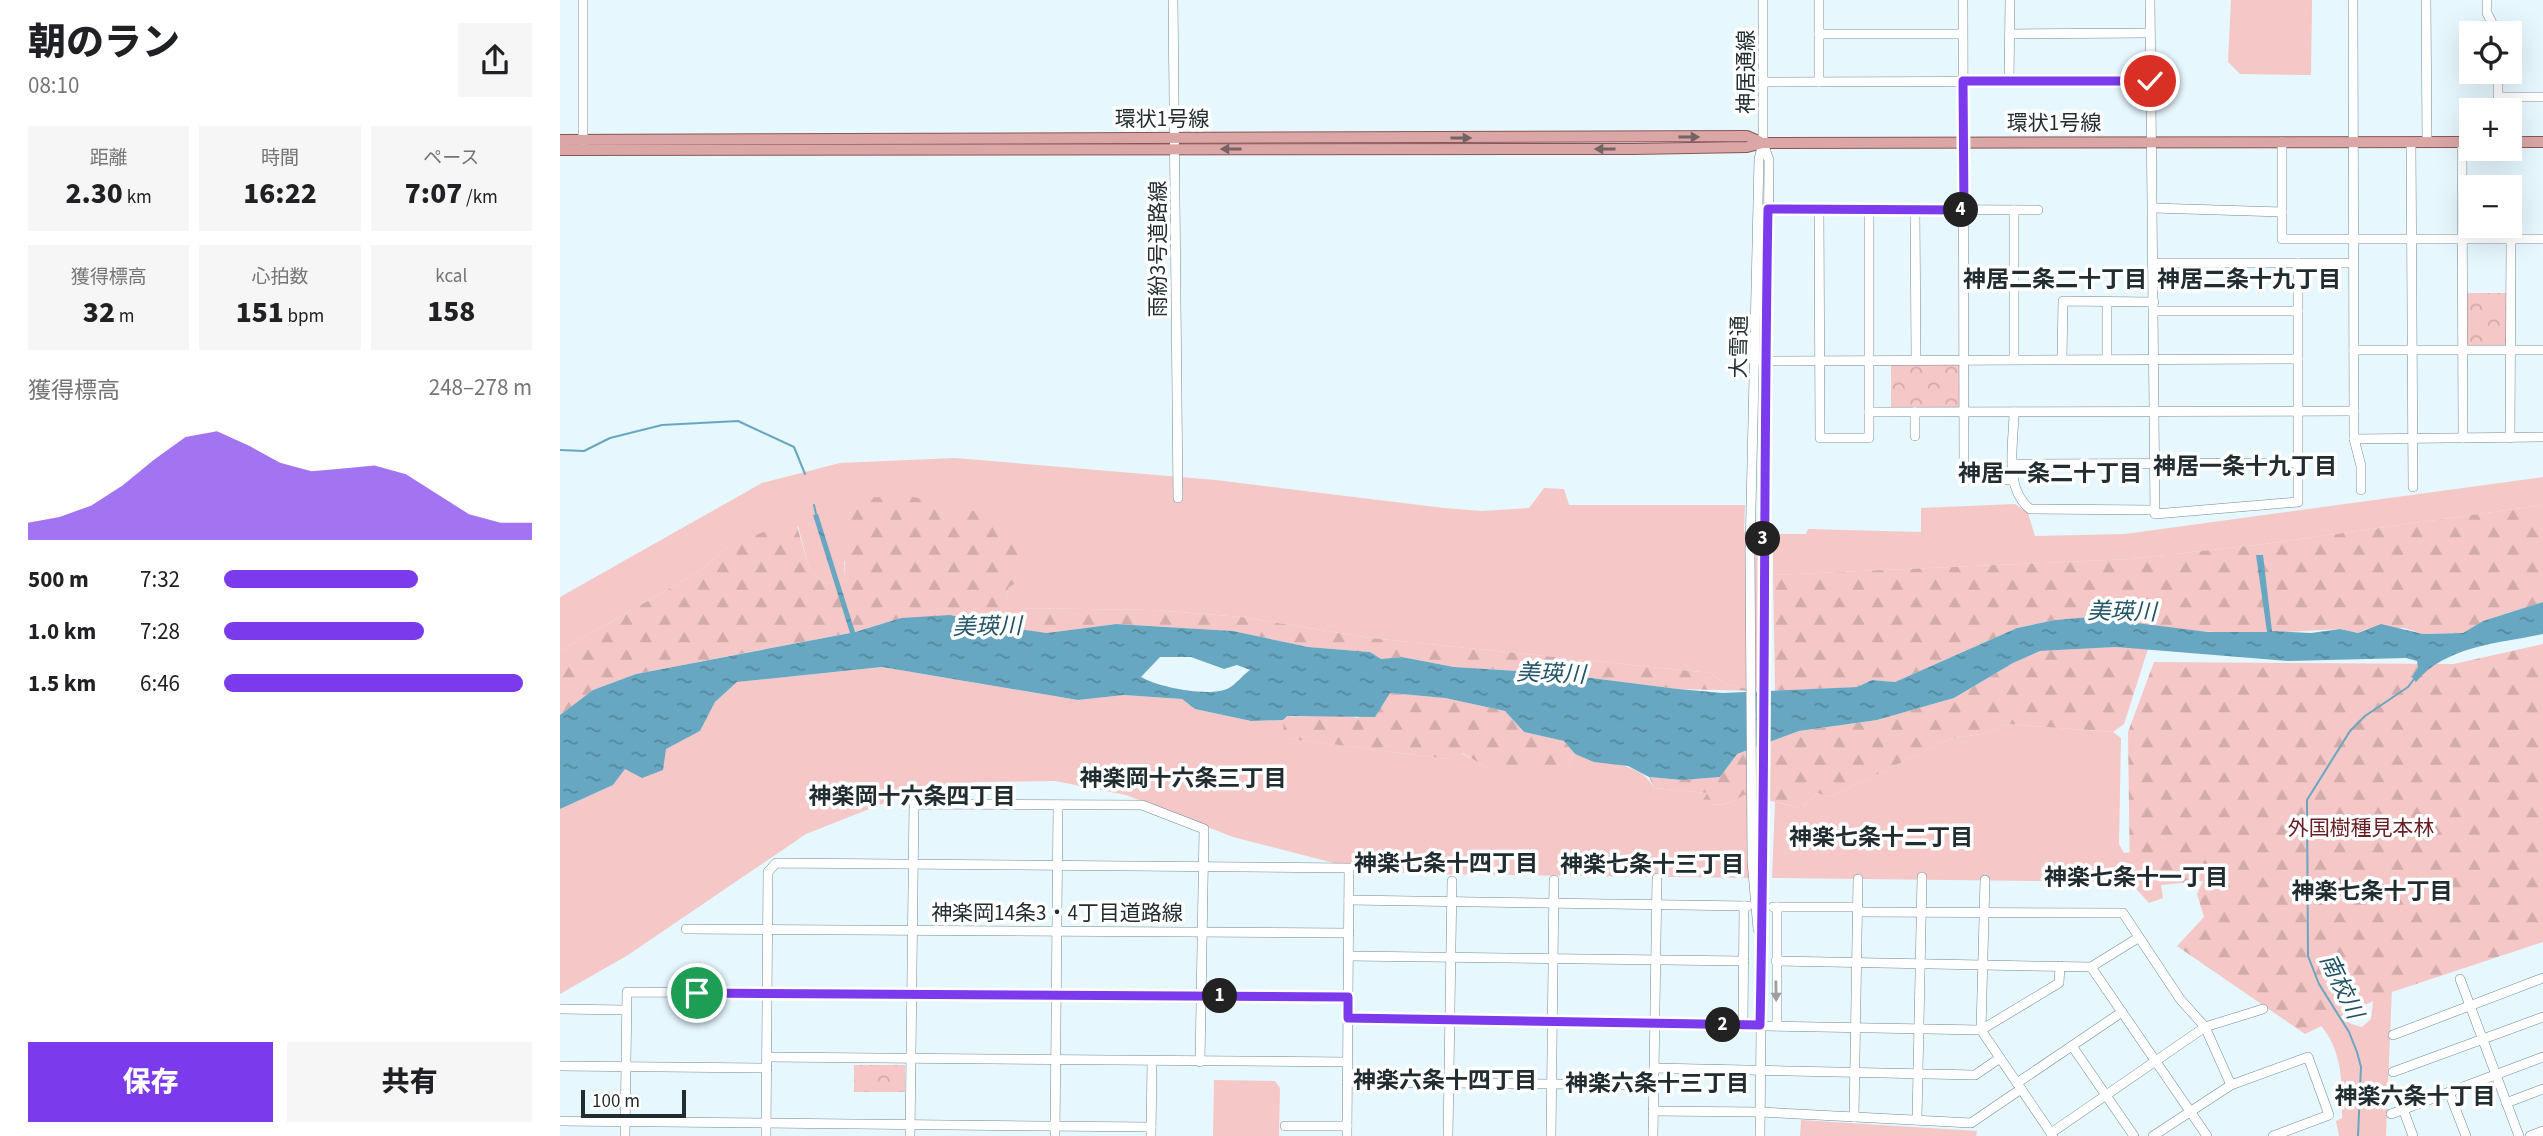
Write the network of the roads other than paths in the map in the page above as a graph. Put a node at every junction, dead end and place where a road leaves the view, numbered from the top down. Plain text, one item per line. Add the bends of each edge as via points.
1 (583, 0) edge
2 (1173, 0) edge
3 (1763, 0) edge
4 (1819, 0) edge
5 (1963, 0) edge
6 (2010, 0) edge
7 (2150, 0) edge
8 (2353, 0) edge
9 (2426, 0) edge
10 (2487, 0) edge
11 (2491, 21) edge
12 (2150, 33) junction
13 (1819, 34) junction
14 (1962, 34) junction
15 (2010, 34) junction
16 (1963, 81) junction
17 (2009, 81) junction
18 (2150, 81) junction
19 (1763, 82) junction
20 (1819, 82) junction
21 (2498, 84) edge
22 (2543, 97) edge
23 (560, 140) edge
24 (2152, 142) junction
25 (2282, 142) junction
26 (2354, 142) junction
27 (2411, 142) junction
28 (2427, 142) junction
29 (2459, 142) edge
30 (2522, 142) edge
31 (2543, 142) edge
32 (1174, 143) junction
33 (1763, 143) junction
34 (1963, 143) junction
35 (583, 145) junction
36 (560, 150) edge
37 (2465, 161) edge
38 (1819, 208) junction
39 (1869, 208) junction
40 (2153, 208) junction
41 (1763, 209) junction
42 (1915, 209) junction
43 (1964, 210) junction
44 (2014, 210) junction
45 (2038, 210) dead end
46 (2282, 212) junction
47 (2353, 239) junction
48 (2410, 239) junction
49 (2543, 239) edge
50 (2463, 240) junction
51 (2511, 240) junction
52 (2154, 263) junction
53 (2298, 263) junction
54 (2353, 263) junction
55 (2107, 302) junction
56 (2154, 307) junction
57 (2298, 311) junction
58 (2354, 349) junction
59 (2509, 349) junction
60 (2411, 350) junction
61 (2462, 350) junction
62 (2543, 350) edge
63 (1964, 359) junction
64 (2014, 359) junction
65 (2062, 359) junction
66 (2107, 359) junction
67 (2298, 359) junction
68 (1819, 360) junction
69 (1869, 360) junction
70 (1916, 360) junction
71 (2154, 360) junction
72 (1761, 361) junction
73 (1963, 411) junction
74 (2154, 411) junction
75 (2298, 411) junction
76 (2354, 411) junction
77 (1869, 412) junction
78 (1915, 412) junction
79 (2014, 412) junction
80 (1914, 436) dead end
81 (2510, 438) junction
82 (2543, 438) edge
83 (2354, 439) junction
84 (2413, 439) junction
85 (2463, 439) junction
86 (2154, 463) junction
87 (2298, 463) junction
88 (2013, 464) junction
89 (2013, 480) junction
90 (2413, 487) dead end
91 (2361, 490) dead end
92 (1178, 498) dead end
93 (2154, 510) junction
94 (1058, 805) junction
95 (913, 864) junction
96 (1058, 865) junction
97 (1202, 867) junction
98 (1922, 877) dead end
99 (1657, 878) dead end
100 (1858, 879) dead end
101 (1554, 880) dead end
102 (1985, 880) dead end
103 (1452, 881) dead end
104 (1349, 900) junction
105 (1451, 902) junction
106 (1554, 904) junction
107 (1656, 905) junction
108 (1858, 910) junction
109 (1921, 912) junction
110 (1984, 913) junction
111 (686, 929) dead end
112 (768, 929) junction
113 (913, 929) junction
114 (1057, 930) junction
115 (1202, 932) junction
116 (1349, 933) junction
117 (2138, 938) junction
118 (1349, 956) junction
119 (1450, 957) junction
120 (1553, 958) junction
121 (1656, 960) junction
122 (1744, 961) junction
123 (1776, 961) junction
124 (1762, 962) junction
125 (1857, 962) junction
126 (1920, 963) junction
127 (1983, 965) junction
128 (2060, 966) junction
129 (2091, 967) junction
130 (2543, 978) edge
131 (2460, 979) dead end
132 (767, 994) junction
133 (912, 994) junction
134 (1056, 995) junction
135 (1201, 996) junction
136 (1348, 997) junction
137 (2470, 1005) junction
138 (561, 1009) edge
139 (2263, 1009) dead end
140 (626, 1010) junction
141 (2122, 1012) junction
142 (2543, 1017) edge
143 (1348, 1018) junction
144 (1451, 1020) junction
145 (1552, 1022) junction
146 (1654, 1024) junction
147 (1743, 1025) junction
148 (1760, 1025) junction
149 (1777, 1026) junction
150 (1855, 1027) junction
151 (2205, 1027) junction
152 (1919, 1029) junction
153 (1981, 1030) junction
154 (2393, 1035) dead end
155 (2484, 1039) junction
156 (2072, 1046) junction
157 (767, 1057) junction
158 (2543, 1057) edge
159 (911, 1058) junction
160 (2000, 1058) junction
161 (1056, 1060) junction
162 (2156, 1061) junction
163 (1152, 1062) junction
164 (1200, 1062) junction
165 (1347, 1062) junction
166 (626, 1065) junction
167 (560, 1066) edge
168 (767, 1068) junction
169 (1654, 1068) junction
170 (1760, 1070) junction
171 (2393, 1072) dead end
172 (1854, 1073) junction
173 (1918, 1074) junction
174 (2496, 1074) junction
175 (1347, 1082) junction
176 (1450, 1084) junction
177 (1551, 1084) junction
178 (2231, 1084) junction
179 (1654, 1085) junction
180 (2019, 1086) junction
181 (2543, 1089) edge
182 (2449, 1092) junction
183 (2106, 1095) junction
184 (2506, 1103) junction
185 (2403, 1109) junction
186 (1653, 1111) junction
187 (2190, 1111) junction
188 (1760, 1112) junction
189 (2391, 1114) dead end
190 (1854, 1117) junction
191 (1917, 1119) junction
192 (560, 1121) edge
193 (625, 1121) junction
194 (766, 1123) junction
195 (910, 1123) junction
196 (1055, 1125) junction
197 (1285, 1126) dead end
198 (1151, 1131) edge
199 (1347, 1131) edge
200 (2052, 1134) edge
201 (2278, 1135) edge
202 (625, 1136) edge
203 (766, 1136) edge
204 (910, 1136) edge
205 (1055, 1136) edge
206 (1448, 1136) edge
207 (1551, 1136) edge
208 (1653, 1136) edge
209 (1760, 1136) edge
210 (2134, 1136) edge
211 (2153, 1136) edge
212 (2207, 1136) edge
213 (2413, 1136) edge
214 (2466, 1136) edge
215 (2519, 1136) edge

1 - 35 street
2 - 32 street, 雨紛3号道路線
3 - 19 street, 神居通線
4 - 13 street
5 - 14 street
6 - 15 street
7 - 12 street
8 - 26 street
9 - 28 street
10 - 11 street
12 - 15 street
12 - 18 street
13 - 14 street
13 - 20 street
14 - 16 street
15 - 17 street
16 - 17 street
16 - 20 street
16 - 34 street
17 - 18 street
18 - 24 street
19 - 20 street
19 - 33 street, 神居通線
21 - 22 street via 2498,97
23 - 35 main road, 環状1号線
24 - 25 main road, 環状1号線
24 - 34 main road, 環状1号線
24 - 40 street
25 - 26 main road, 環状1号線
25 - 46 street
26 - 27 main road, 環状1号線
26 - 47 street
27 - 28 main road, 環状1号線
27 - 48 street
28 - 29 main road, 環状1号線
30 - 31 main road
32 - 33 main road, 環状1号線 via 1633,149
32 - 35 main road, 環状1号線
32 - 92 street, 雨紛3号道路線
33 - 34 main road, 環状1号線
33 - 41 street, 大雪通 via 1759,159
34 - 43 street
35 - 36 main road, 環状1号線
37 - 50 street
38 - 39 street
38 - 41 street
38 - 68 street
39 - 42 street
39 - 69 street
40 - 46 street
40 - 52 street
41 - 72 street, 大雪通
42 - 43 street
42 - 70 street
43 - 44 street
43 - 63 street
44 - 45 street
44 - 64 street
46 - 47 street via 2282,239
47 - 48 street
47 - 54 street
48 - 50 street
48 - 60 street
49 - 51 street
50 - 51 street
50 - 61 street
51 - 59 street
52 - 53 street
52 - 56 street
53 - 54 street
53 - 57 street
54 - 58 street
55 - 56 street
55 - 65 street via 2063,301
55 - 66 street
56 - 57 street
56 - 71 street
57 - 67 street
58 - 60 street
58 - 76 street
59 - 61 street
59 - 62 street
59 - 81 street
60 - 61 street
60 - 84 street
61 - 85 street
63 - 64 street
63 - 70 street
63 - 73 street
64 - 65 street
65 - 66 street
66 - 71 street
67 - 71 street
67 - 75 street
68 - 69 street
68 - 72 street
68 - 77 street via 1820,438 1869,438
69 - 70 street
69 - 77 street
71 - 74 street
72 - 124 street, 大雪通
72 - 124 street, 大雪通 via 1750,551 1752,861
73 - 78 street
73 - 79 street
73 - 89 street via 1964,480
74 - 75 street
74 - 79 street
74 - 86 street
75 - 76 street
75 - 87 street
76 - 83 street
77 - 78 street
78 - 80 street
79 - 88 street
81 - 82 street
81 - 85 street
83 - 84 street
83 - 91 street
84 - 85 street
84 - 90 street
86 - 87 street
86 - 88 street
86 - 93 street
87 - 93 street via 2298,502 2155,514
88 - 89 street
89 - 93 street via 2016,494 2030,509
94 - 95 street via 914,804
94 - 96 street
94 - 97 street via 1142,805 1204,829
95 - 96 street
95 - 112 street via 776,863 768,872
95 - 113 street
96 - 97 street
96 - 114 street
97 - 104 street via 1349,869
97 - 115 street
98 - 109 street
99 - 107 street
100 - 108 street
101 - 106 street
102 - 110 street
103 - 105 street
104 - 105 street
104 - 116 street
105 - 106 street
105 - 119 street
106 - 107 street
106 - 120 street
107 - 121 street
107 - 122 street via 1746,906
108 - 109 street
108 - 123 street via 1775,907
108 - 125 street
109 - 110 street
109 - 126 street
110 - 117 street via 2123,913
110 - 127 street
111 - 112 street, 神楽岡14条3・4丁目道路線
112 - 113 street, 神楽岡14条3・4丁目道路線
112 - 132 street
113 - 114 street, 神楽岡14条3・4丁目道路線
113 - 133 street
114 - 115 street, 神楽岡14条3・4丁目道路線
114 - 134 street
115 - 116 street, 神楽岡14条3・4丁目道路線
115 - 135 street
116 - 118 street
117 - 129 street
117 - 151 street via 2179,999
118 - 119 street
118 - 136 street
119 - 120 street
119 - 144 street
120 - 121 street
120 - 145 street
121 - 122 street
121 - 146 street
122 - 147 street
123 - 125 street
123 -> 149 street
124 - 148 street, 大雪通
125 - 126 street
125 - 150 street
126 - 127 street
126 - 152 street
127 - 128 street
127 - 153 street
128 - 129 street
128 - 153 street via 2059,983
129 - 141 street
130 - 137 street
131 - 137 street
132 - 133 street
132 - 140 street via 627,992
132 - 157 street
133 - 134 street
133 - 159 street
134 - 135 street
134 - 161 street
135 - 136 street
135 - 164 street
136 - 143 street
137 - 154 street
137 - 155 street
138 - 140 street
139 - 151 street
140 - 166 street
141 - 156 street
141 - 162 street
142 - 155 street
143 - 144 street
143 - 165 street
144 - 145 street
144 - 176 street
145 - 146 street
145 - 177 street
146 - 147 street
146 - 169 street
147 - 148 street
148 - 149 street
148 - 170 street, 大雪通
149 - 150 street
150 - 152 street
150 - 172 street
151 - 162 street
151 - 178 street
152 - 153 street
152 - 173 street
153 - 160 street
155 - 171 street
155 - 174 street
156 - 180 street
156 - 183 street
157 - 159 street
157 - 168 street
158 - 174 street
159 - 161 street
159 - 195 street
160 - 173 street via 1975,1075
160 - 180 street
161 - 163 street
161 - 196 street
162 - 183 street
162 - 187 street
163 - 164 street
163 - 198 street
164 - 165 street
165 - 175 street
166 - 167 street
166 - 168 street
166 - 193 street
168 - 194 street
169 - 170 street
169 - 179 street
170 - 172 street
170 - 188 street, 大雪通
172 - 173 street
172 - 190 street
173 - 191 street
174 - 182 street
174 - 184 street
175 - 176 street
175 - 199 street
176 - 177 street
176 - 206 street
177 - 179 street
177 - 207 street
178 - 187 street
178 - 201 street via 2308,1057 2329,1115
179 - 186 street
180 - 191 street via 1971,1123
180 - 200 street
181 - 184 street
182 - 185 street
182 - 214 street
183 - 200 street
183 - 210 street
184 - 215 street
185 - 189 street
185 - 213 street
186 - 188 street
186 - 208 street
187 - 211 street
187 - 212 street
188 - 190 street
188 - 209 street, 大雪通
190 - 191 street
192 - 193 street
193 - 194 street
193 - 202 street
194 - 195 street
194 - 203 street
195 - 196 street
195 - 204 street
196 - 198 street
196 - 205 street
197 - 199 street

